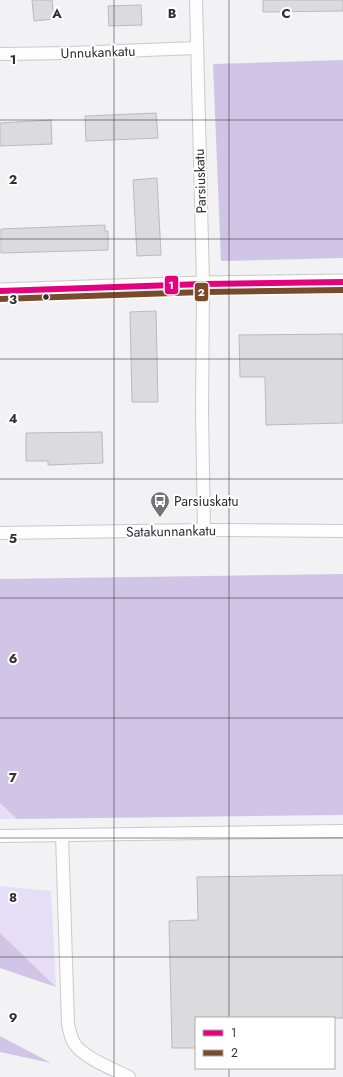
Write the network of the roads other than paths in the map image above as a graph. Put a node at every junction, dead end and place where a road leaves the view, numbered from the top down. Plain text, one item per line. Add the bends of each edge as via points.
1 (196, 0) edge
2 (196, 48) junction
3 (0, 54) edge
4 (343, 282) edge
5 (204, 284) junction
6 (0, 291) edge
7 (204, 530) junction
8 (343, 531) edge
9 (0, 533) edge
10 (343, 831) edge
11 (62, 835) junction
12 (0, 836) edge
13 (129, 1077) edge

1 - 2 street, Parsiuskatu
2 - 3 street, Unnukankatu
2 - 5 street, Parsiuskatu
4 - 5 street
5 - 6 street
5 - 7 street, Parsiuskatu
7 - 8 street, Satakunnankatu
7 - 9 street, Satakunnankatu
10 - 11 street
11 - 12 street
11 - 13 street via 70,1032 77,1047 91,1058

